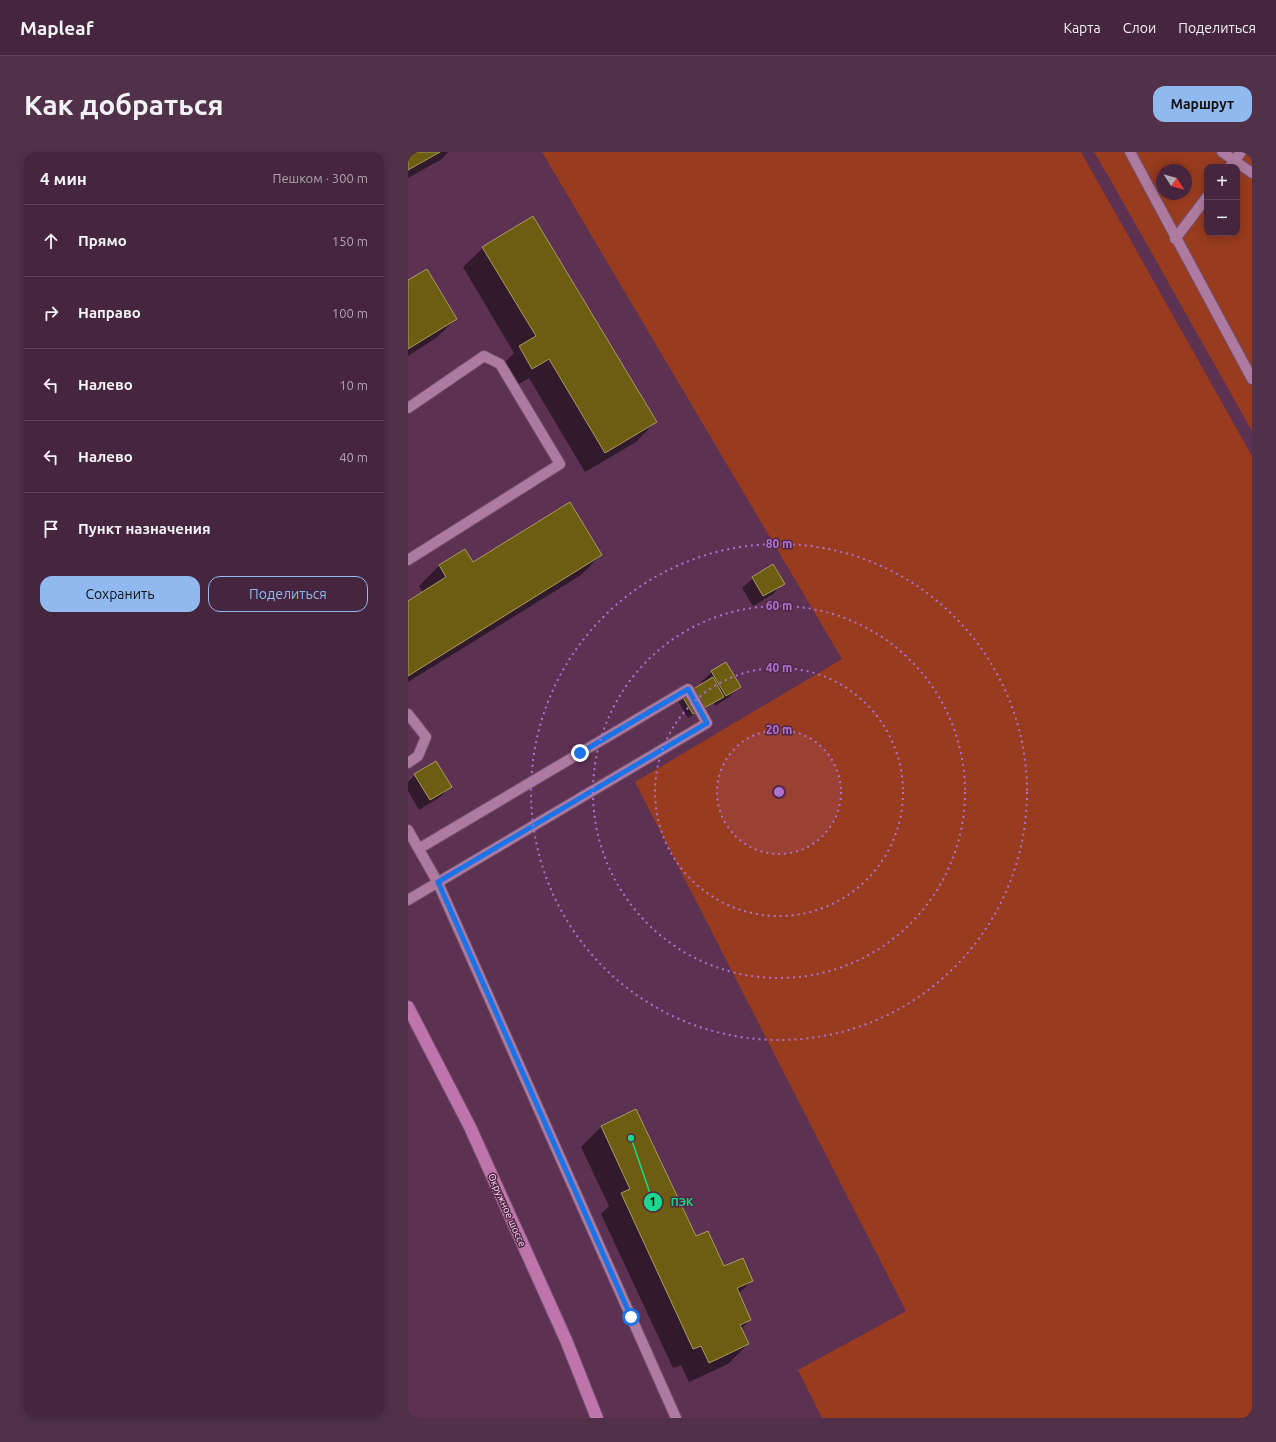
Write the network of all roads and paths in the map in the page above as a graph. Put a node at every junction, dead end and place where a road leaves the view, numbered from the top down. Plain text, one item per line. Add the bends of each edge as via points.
1 (1130, 152) edge
2 (1222, 152) edge
3 (1241, 152) edge
4 (1232, 164) edge
5 (1240, 168) edge
6 (1252, 174) edge
7 (1205, 200) edge
8 (1175, 239) junction
9 (1252, 380) edge
10 (408, 408) edge
11 (408, 560) edge
12 (408, 714) edge
13 (408, 763) edge
14 (408, 830) edge
15 (420, 848) junction
16 (438, 882) junction
17 (408, 900) edge
18 (408, 1007) edge
19 (597, 1418) edge
20 (676, 1418) edge

1 - 8 lane
2 - 4 lane
3 - 4 lane
5 - 6 lane
7 - 8 lane
8 - 9 lane
10 - 11 lane via 484,356 500,364 560,464
12 - 13 lane via 426,738 418,756
14 - 15 lane
15 - 16 lane
15 - 16 lane via 688,689 707,723
16 - 17 lane
16 - 20 lane
18 - 19 main road, Окружное шоссе via 470,1127 566,1340

